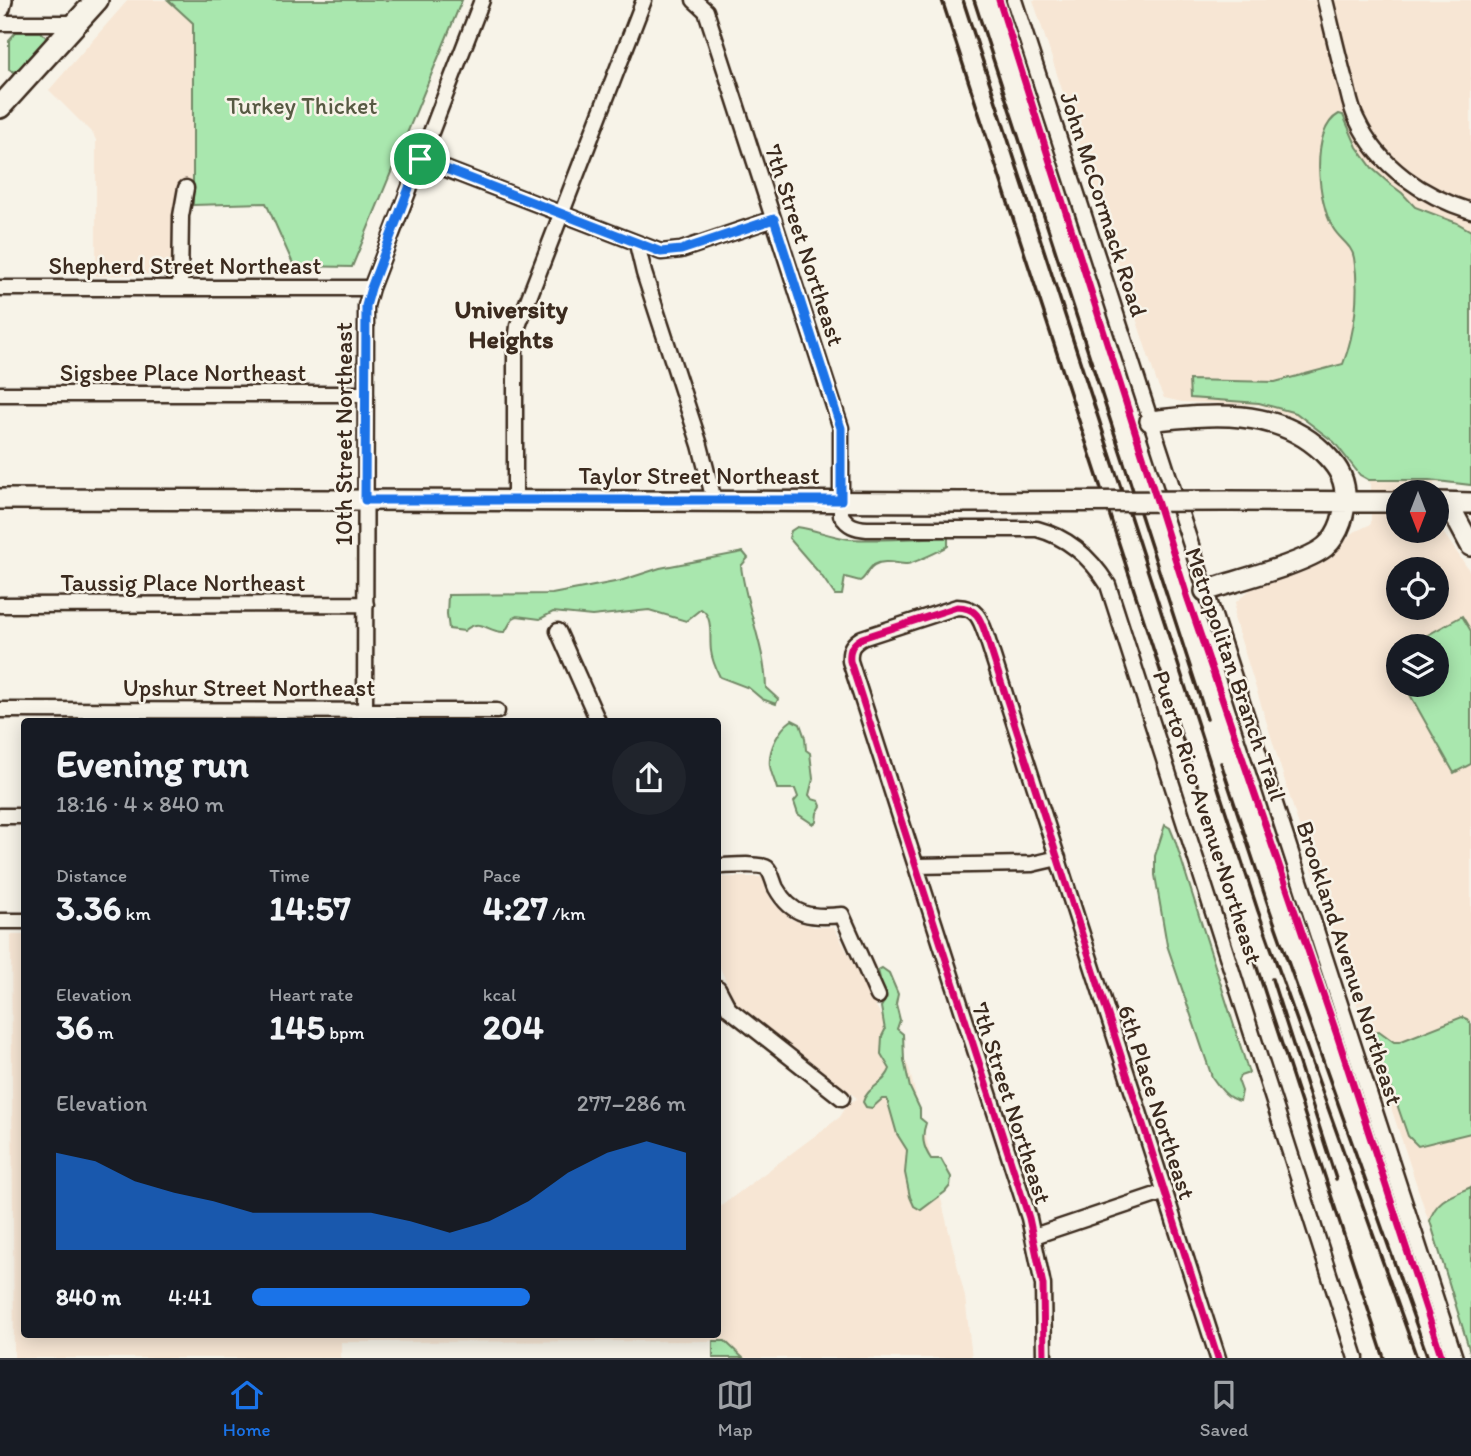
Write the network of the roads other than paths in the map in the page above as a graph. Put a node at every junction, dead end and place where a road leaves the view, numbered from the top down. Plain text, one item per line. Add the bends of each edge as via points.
1 (2, 0) edge
2 (97, 0) edge
3 (482, 0) edge
4 (644, 0) edge
5 (1014, 0) edge
6 (1325, 0) edge
7 (698, 4) edge
8 (0, 8) edge
9 (0, 23) edge
10 (77, 23) junction
11 (0, 107) edge
12 (420, 159) junction
13 (186, 188) dead end
14 (1471, 211) edge
15 (561, 214) junction
16 (774, 219) junction
17 (637, 244) junction
18 (0, 288) edge
19 (180, 288) junction
20 (371, 288) junction
21 (0, 394) edge
22 (366, 394) junction
23 (1150, 421) junction
24 (0, 499) edge
25 (365, 500) junction
26 (515, 500) junction
27 (714, 500) junction
28 (841, 500) junction
29 (1345, 501) junction
30 (1386, 502) edge
31 (1449, 503) edge
32 (1471, 503) edge
33 (1449, 513) edge
34 (1471, 546) edge
35 (1205, 592) junction
36 (366, 604) junction
37 (0, 605) edge
38 (558, 631) dead end
39 (0, 710) edge
40 (497, 710) dead end
41 (365, 716) edge
42 (597, 718) edge
43 (0, 816) edge
44 (21, 816) edge
45 (1058, 858) junction
46 (721, 866) edge
47 (916, 866) junction
48 (0, 921) edge
49 (21, 921) edge
50 (721, 994) edge
51 (878, 996) dead end
52 (842, 1098) dead end
53 (1166, 1192) junction
54 (1034, 1236) junction
55 (1044, 1358) edge
56 (1219, 1358) edge
57 (1356, 1358) edge
58 (1455, 1358) edge

1 - 8 main road
2 - 10 main road
3 - 12 street, 10th Street Northeast
4 - 15 street
5 - 23 street, John McCormack Road
6 - 14 street via 1355,117 1378,154 1419,190
7 - 16 street, 7th Street Northeast
9 - 10 street
10 - 11 main road
12 - 15 street
12 - 20 street, 10th Street Northeast
13 - 19 street
15 - 17 street
15 - 26 street via 517,332
16 - 17 street via 676,251 661,252
16 - 28 street, 7th Street Northeast via 841,428
17 - 27 street
18 - 19 street, Shepherd Street Northeast
19 - 20 street, Shepherd Street Northeast
20 - 22 street, 10th Street Northeast via 365,317
21 - 22 street, Sigsbee Place Northeast
22 - 25 street, 10th Street Northeast
23 - 29 main road via 1238,417 1283,425 1311,442 1335,465
23 - 35 street, Brookland Avenue Northeast
24 - 25 main road, Taylor Street Northeast
25 - 26 main road, Taylor Street Northeast
25 - 36 street, 10th Street Northeast
26 - 27 main road, Taylor Street Northeast
27 - 28 main road, Taylor Street Northeast
28 - 29 main road, Taylor Street Northeast, bridge
28 - 57 street, Puerto Rico Avenue Northeast via 841,515 855,528 1050,532 1083,553 1108,585
29 - 30 main road, Taylor Street Northeast
29 - 35 main road via 1335,535 1319,551
31 - 32 main road
33 - 34 main road
35 - 58 street, Brookland Avenue Northeast
36 - 37 street, Taussig Place Northeast
36 - 41 street, 10th Street Northeast
38 - 42 street
39 - 41 street, Upshur Street Northeast
40 - 41 street, Upshur Street Northeast
43 - 44 street
45 - 47 street via 1032,864
45 - 47 street, 6th Place Northeast via 979,615 957,607 862,638 849,651
45 - 53 street, 6th Place Northeast
46 - 51 street via 762,866 796,910 817,917 842,915
47 - 54 street, 7th Street Northeast
48 - 49 street
50 - 52 street via 729,1009
53 - 54 street
53 - 56 street, 6th Place Northeast
54 - 55 street, 7th Street Northeast via 1043,1285

